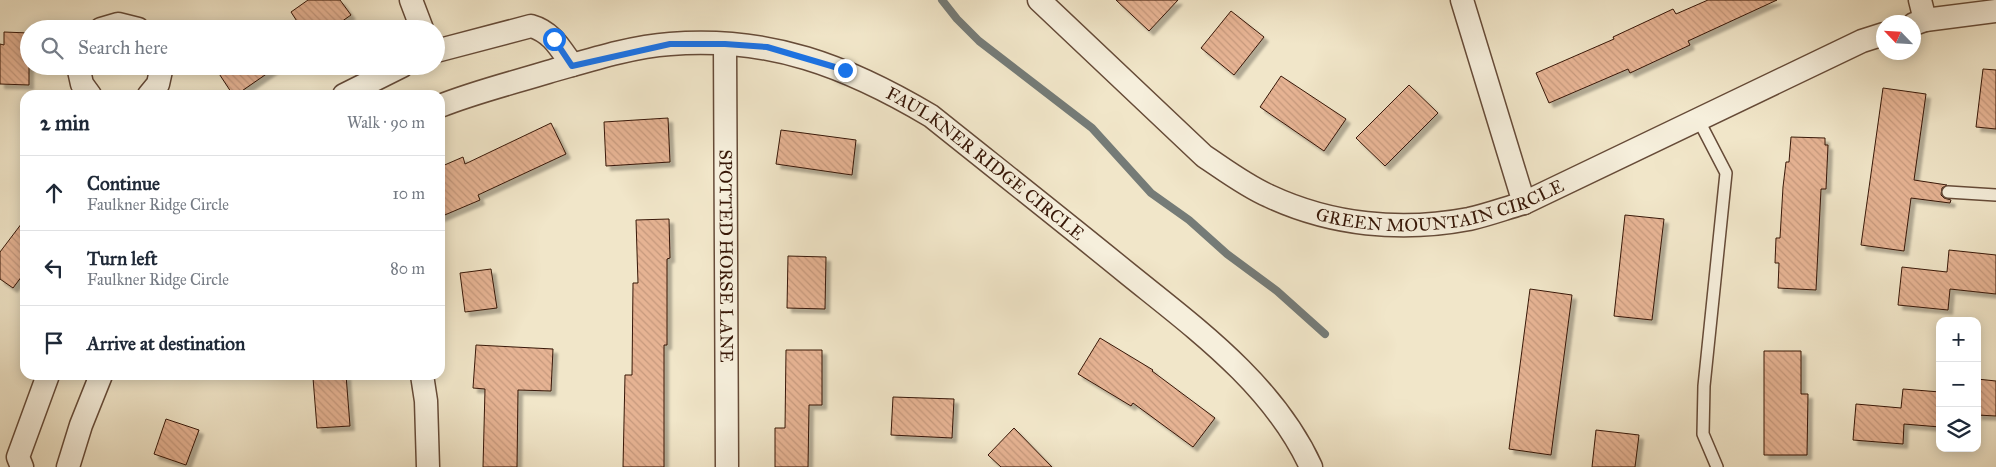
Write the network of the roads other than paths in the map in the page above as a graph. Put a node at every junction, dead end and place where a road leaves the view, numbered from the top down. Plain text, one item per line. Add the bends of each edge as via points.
1 (411, 0) edge
2 (1039, 0) edge
3 (1462, 0) edge
4 (1996, 11) edge
5 (1920, 15) edge
6 (419, 20) edge
7 (1876, 37) edge
8 (725, 44) junction
9 (445, 49) edge
10 (572, 66) junction
11 (80, 75) edge
12 (160, 75) edge
13 (384, 75) edge
14 (86, 90) edge
15 (153, 90) edge
16 (354, 90) edge
17 (445, 104) edge
18 (1698, 118) junction
19 (1948, 192) dead end
20 (1996, 195) edge
21 (1524, 203) junction
22 (46, 380) edge
23 (99, 380) edge
24 (423, 380) edge
25 (22, 467) edge
26 (68, 467) edge
27 (428, 467) edge
28 (727, 467) edge
29 (1311, 467) edge
30 (1717, 467) edge

1 - 6 street
2 - 21 street, GREEN MOUNTAIN CIRCLE via 1204,156 1268,196 1349,222 1386,226 1470,219
3 - 21 street
4 - 5 street
7 - 18 street, GREEN MOUNTAIN CIRCLE
8 - 10 street, FAULKNER RIDGE CIRCLE via 670,44
8 - 28 street, SPOTTED HORSE LANE
8 - 29 street, FAULKNER RIDGE CIRCLE via 767,47 845,70 931,116 1209,340 1259,389
9 - 10 street via 530,26 542,29 554,39
10 - 17 street, FAULKNER RIDGE CIRCLE
11 - 14 street
12 - 15 street
13 - 16 street
18 - 21 street, GREEN MOUNTAIN CIRCLE
18 - 30 lane via 1726,173 1704,386 1703,434
19 - 20 lane
22 - 25 street via 18,457
23 - 26 street
24 - 27 street

